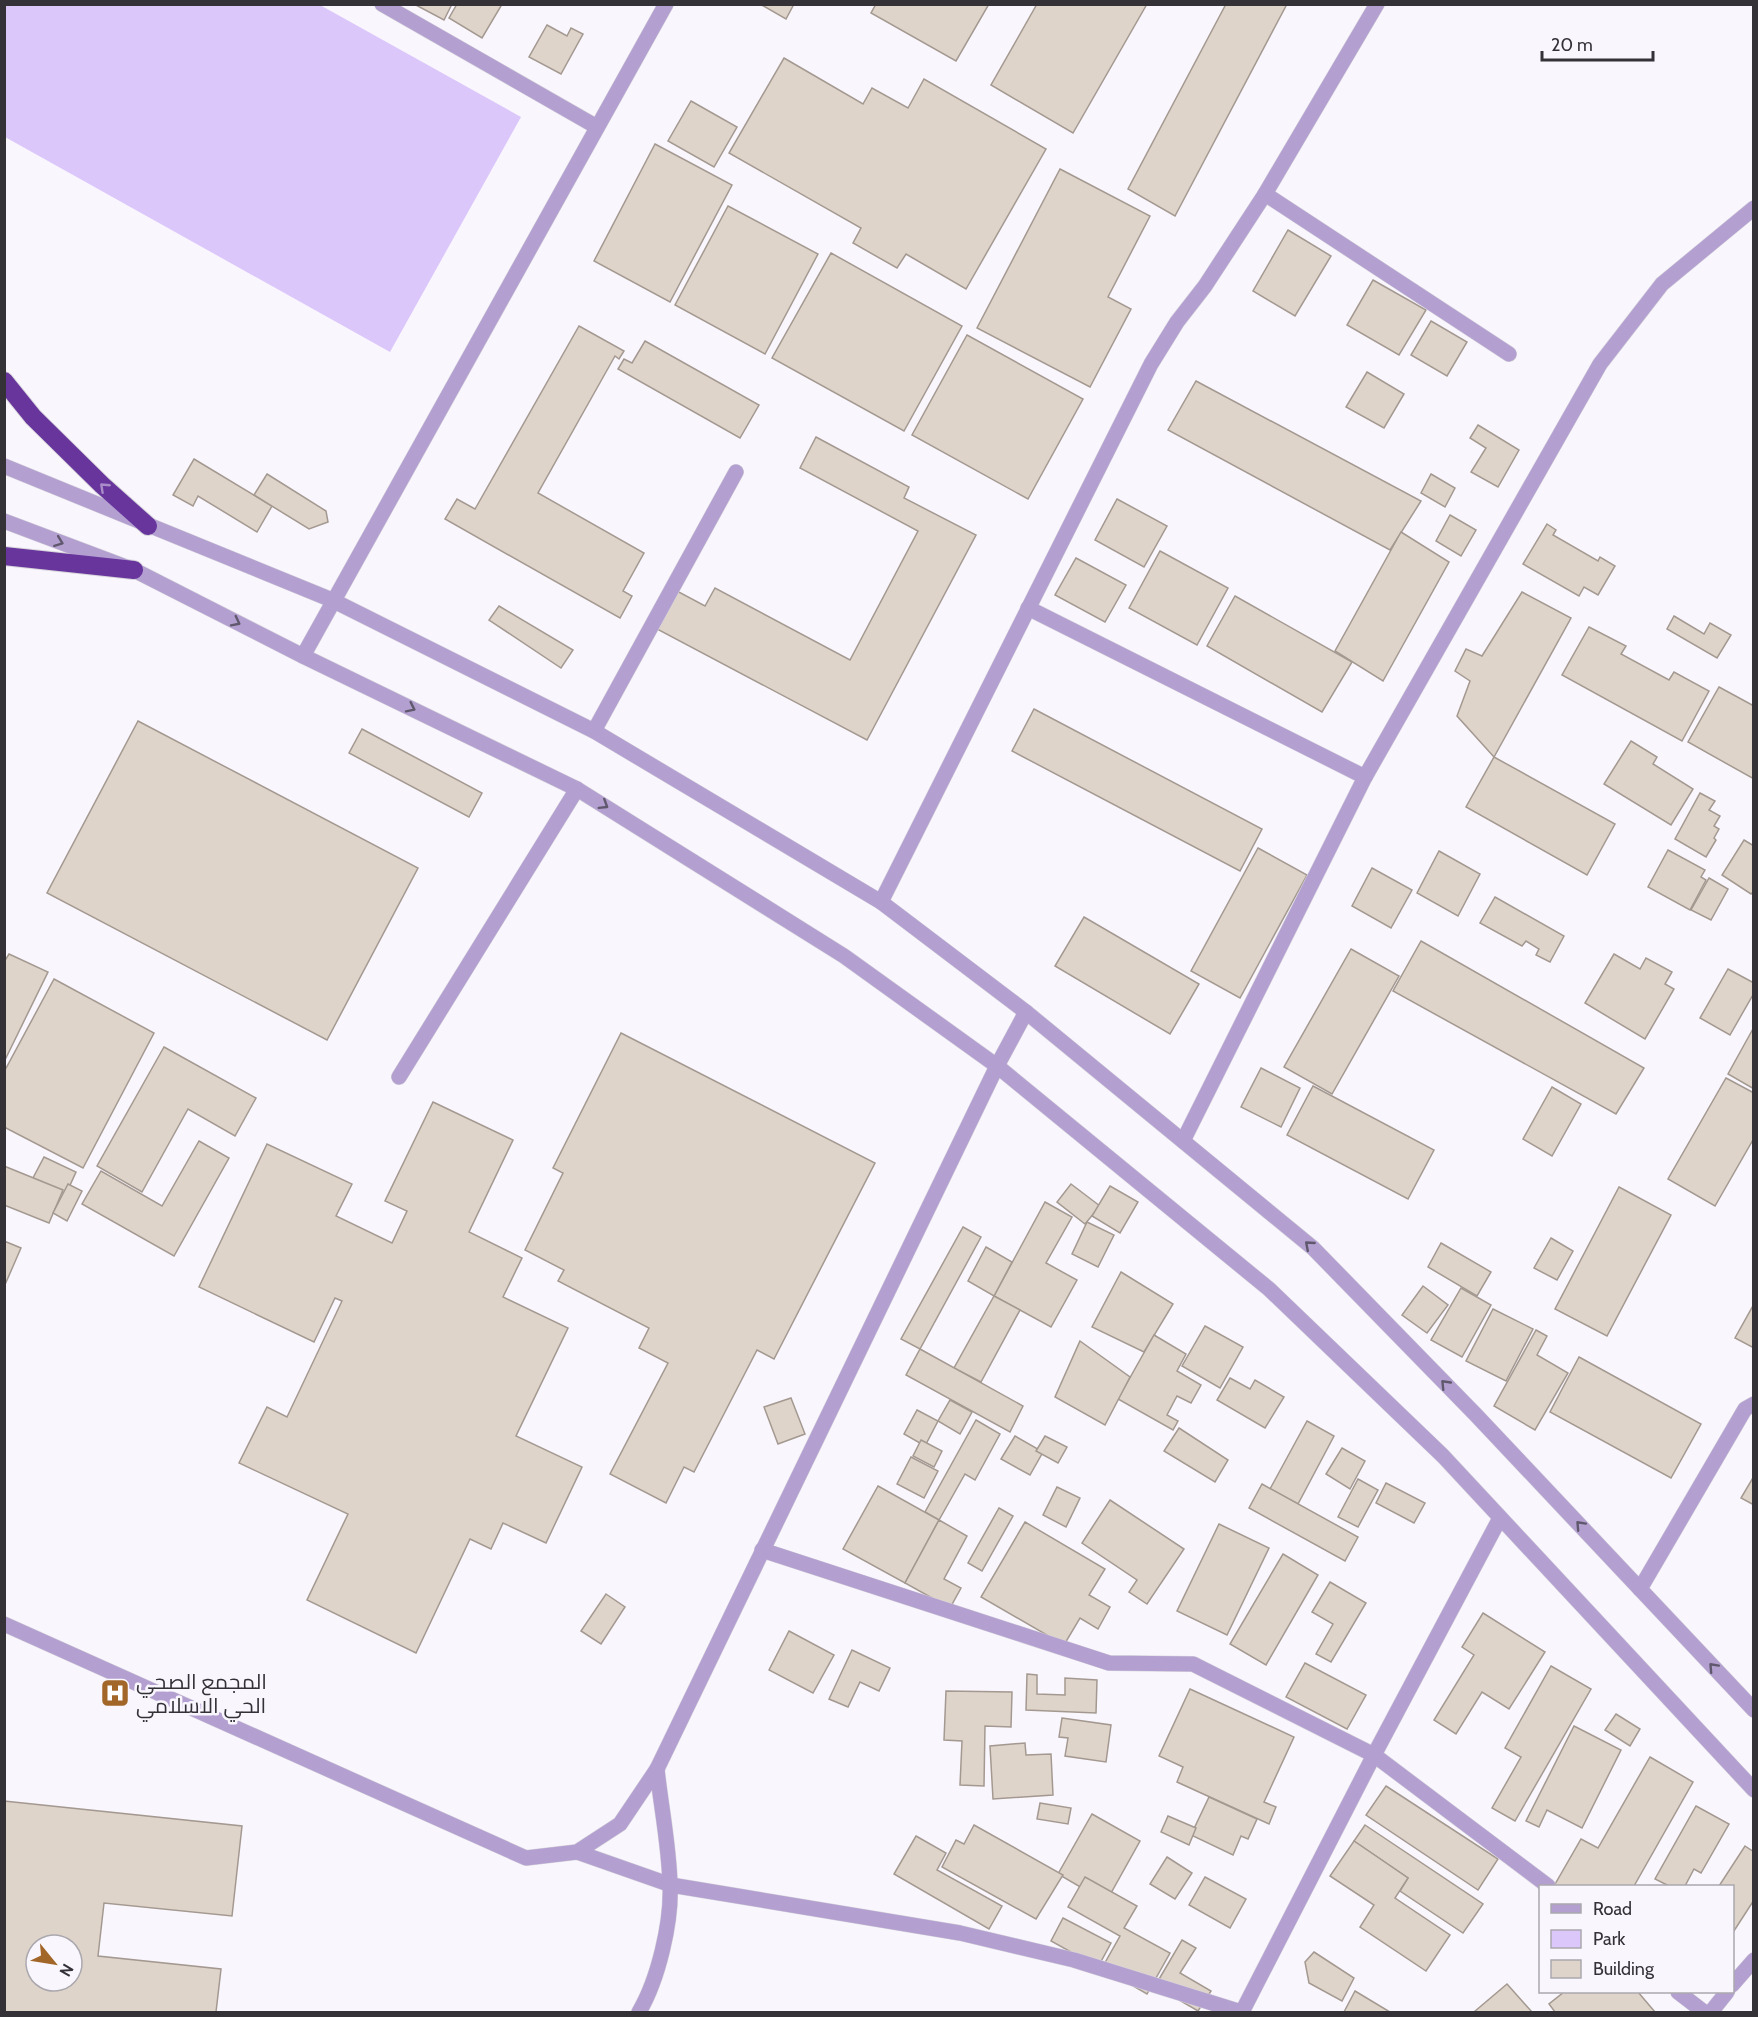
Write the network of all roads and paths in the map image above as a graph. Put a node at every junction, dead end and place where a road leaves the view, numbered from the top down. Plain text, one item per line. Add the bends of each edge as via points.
1 (382, 4) edge
2 (666, 4) edge
3 (1377, 4) edge
4 (597, 127) junction
5 (1265, 194) junction
6 (1754, 207) edge
7 (1509, 354) dead end
8 (4, 381) edge
9 (4, 466) edge
10 (736, 472) dead end
11 (4, 521) edge
12 (148, 526) junction
13 (4, 556) edge
14 (134, 570) junction
15 (332, 600) junction
16 (1028, 608) junction
17 (303, 656) junction
18 (594, 731) junction
19 (1365, 777) junction
20 (577, 789) junction
21 (881, 902) junction
22 (1026, 1012) junction
23 (997, 1066) junction
24 (399, 1077) dead end
25 (1183, 1141) junction
26 (1754, 1404) edge
27 (1500, 1518) junction
28 (762, 1550) junction
29 (1640, 1589) junction
30 (4, 1624) edge
31 (1754, 1710) edge
32 (1374, 1755) junction
33 (657, 1769) junction
34 (1754, 1790) edge
35 (578, 1852) junction
36 (670, 1885) junction
37 (1545, 1885) edge
38 (1754, 1960) edge
39 (1734, 1983) edge
40 (1679, 1993) edge
41 (1726, 1993) edge
42 (639, 2013) edge
43 (1242, 2013) edge
44 (1704, 2013) edge
45 (1711, 2013) edge

1 - 4 street
2 - 4 street
3 - 5 street
4 - 15 street
5 - 7 street
5 - 16 street via 1151,364
6 - 19 street via 1662,284 1600,364
12 -> 8 highway via 33,417
9 - 12 street
10 - 18 street
11 -> 14 street
12 - 15 street
13 - 14 highway
14 -> 17 street
15 - 17 street
15 - 18 street
16 - 19 street
16 - 21 street
17 -> 20 street
18 - 21 street
19 - 25 street
20 -> 23 street via 844,956
20 - 24 street
21 - 22 street
22 - 23 street
22 - 25 street
23 - 27 street via 1269,1289 1443,1456
23 - 28 street
29 -> 25 street via 1312,1248
26 - 29 street via 1745,1409
27 - 32 street
27 - 34 street
28 - 32 street via 1109,1663 1193,1664
28 - 33 street
31 -> 29 street
30 - 35 street via 526,1858
32 - 37 street
32 - 43 street
33 - 35 street via 620,1824
33 - 36 street
35 - 36 street
36 - 42 street via 665,1942
36 - 43 street via 960,1933 1074,1960
38 - 39 street
40 - 44 street
41 - 45 street

